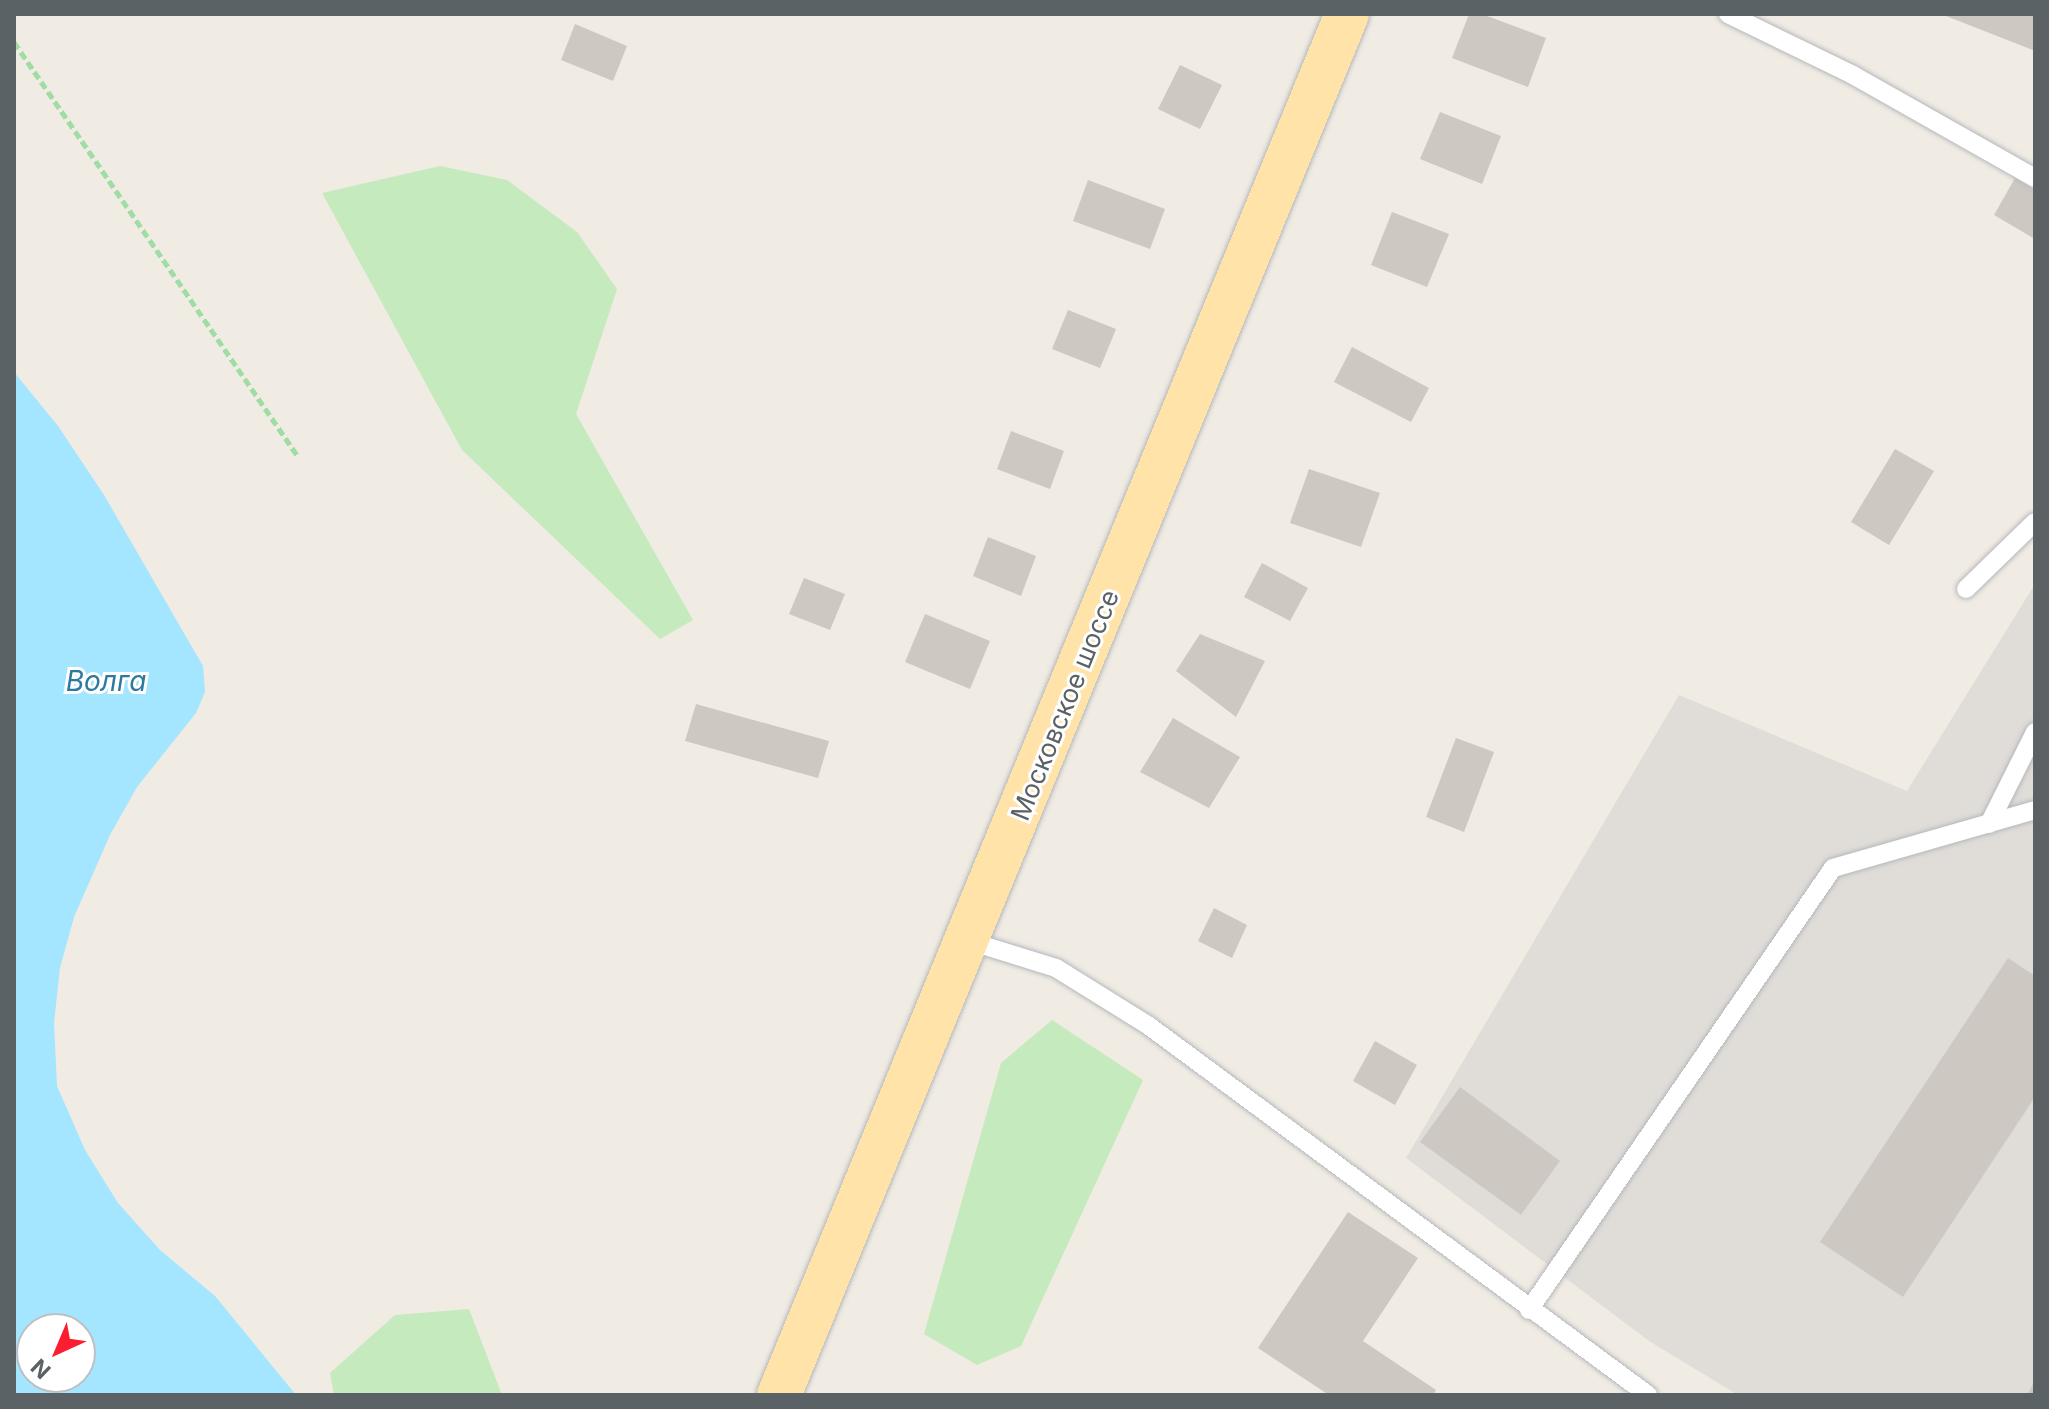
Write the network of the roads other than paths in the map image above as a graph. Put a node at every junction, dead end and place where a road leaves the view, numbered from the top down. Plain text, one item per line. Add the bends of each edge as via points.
1 (1347, 14) edge
2 (1728, 14) edge
3 (2035, 178) edge
4 (2035, 522) edge
5 (1966, 589) dead end
6 (2035, 732) edge
7 (2035, 810) edge
8 (1989, 824) junction
9 (966, 940) junction
10 (1529, 1310) junction
11 (779, 1395) edge
12 (1648, 1395) edge

1 - 9 main road, Московское шоссе
2 - 3 lane via 1853,75
4 - 5 lane
6 - 8 lane
7 - 8 lane
8 - 10 lane via 1833,868
9 - 10 lane via 1056,968 1149,1026
9 - 11 main road, Московское шоссе
10 - 12 lane

